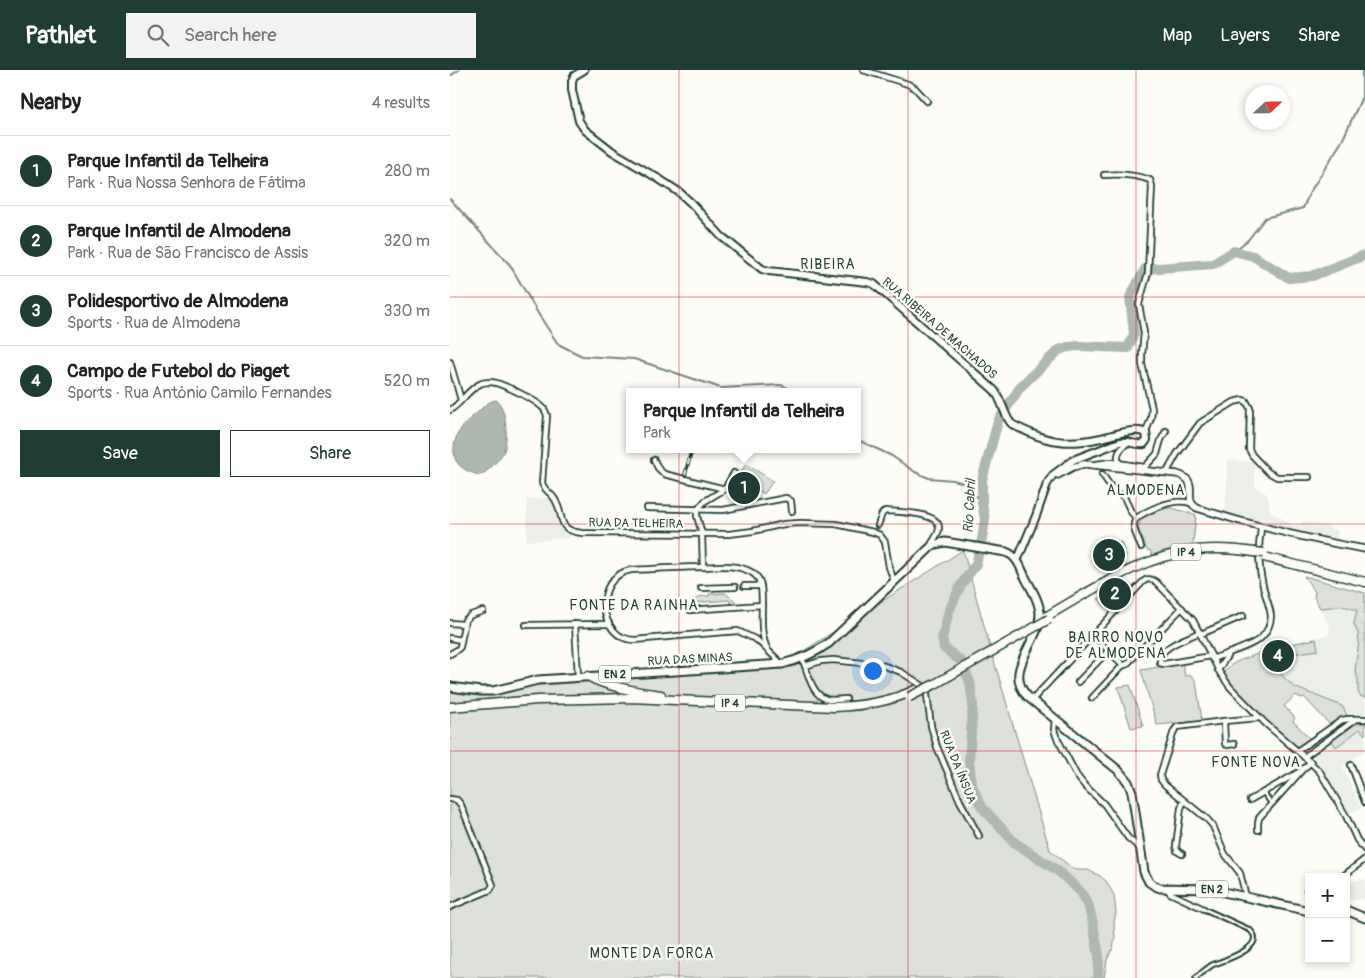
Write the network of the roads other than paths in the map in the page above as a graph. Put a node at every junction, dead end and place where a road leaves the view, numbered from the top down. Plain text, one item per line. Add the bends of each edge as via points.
1 (584, 70) edge
2 (863, 70) edge
3 (927, 101) dead end
4 (1104, 175) dead end
5 (450, 362) edge
6 (461, 400) junction
7 (450, 410) edge
8 (1166, 431) dead end
9 (1146, 432) junction
10 (1129, 441) junction
11 (654, 460) dead end
12 (1119, 463) junction
13 (1093, 465) junction
14 (1142, 468) junction
15 (1168, 472) junction
16 (734, 474) dead end
17 (1102, 474) dead end
18 (1310, 477) dead end
19 (1050, 480) junction
20 (725, 489) junction
21 (1191, 503) junction
22 (647, 508) dead end
23 (697, 510) junction
24 (792, 511) dead end
25 (1136, 518) junction
26 (878, 524) dead end
27 (1261, 528) junction
28 (702, 534) junction
29 (931, 547) junction
30 (1142, 547) dead end
31 (1365, 550) edge
32 (1264, 555) junction
33 (1017, 561) junction
34 (703, 567) junction
35 (1365, 578) edge
36 (894, 581) junction
37 (1365, 582) edge
38 (744, 586) dead end
39 (762, 586) junction
40 (735, 587) dead end
41 (701, 588) dead end
42 (762, 605) junction
43 (1182, 608) junction
44 (690, 610) dead end
45 (483, 611) dead end
46 (1243, 616) dead end
47 (1048, 618) junction
48 (450, 623) edge
49 (463, 624) junction
50 (575, 624) junction
51 (609, 624) junction
52 (526, 625) dead end
53 (1200, 633) junction
54 (1093, 635) junction
55 (450, 638) edge
56 (461, 640) junction
57 (767, 648) junction
58 (1109, 650) junction
59 (1229, 653) junction
60 (450, 654) edge
61 (1211, 657) junction
62 (802, 658) junction
63 (782, 664) junction
64 (1123, 665) junction
65 (805, 666) junction
66 (1219, 672) junction
67 (578, 676) junction
68 (588, 676) junction
69 (1078, 682) dead end
70 (450, 687) edge
71 (908, 695) junction
72 (1092, 698) dead end
73 (846, 699) dead end
74 (1032, 700) junction
75 (735, 703) junction
76 (450, 707) edge
77 (450, 711) edge
78 (1259, 718) junction
79 (1356, 719) junction
80 (1365, 719) edge
81 (1055, 720) junction
82 (1224, 721) junction
83 (1234, 744) dead end
84 (1298, 751) junction
85 (1304, 757) junction
86 (1311, 762) junction
87 (1352, 765) dead end
88 (1302, 770) junction
89 (1263, 792) junction
90 (450, 799) edge
91 (1250, 800) dead end
92 (1184, 801) junction
93 (1365, 802) edge
94 (1272, 804) junction
95 (1258, 830) dead end
96 (979, 836) dead end
97 (1141, 849) junction
98 (1365, 850) edge
99 (1182, 854) dead end
100 (1365, 859) edge
101 (1347, 873) edge
102 (1167, 888) junction
103 (1246, 897) junction
104 (450, 907) edge
105 (1204, 909) joint
106 (1305, 910) edge
107 (1350, 912) edge
108 (1365, 918) edge
109 (1196, 978) edge

1 - 9 main road, RUA RIBEIRA DE MACHADOS via 574,76 571,85 583,129 679,192 721,236 763,270 875,285 994,390 1013,424 1031,434 1057,442
2 - 3 street via 908,84
4 - 9 street via 1144,178 1151,182 1152,187 1148,268 1139,304 1144,333 1142,364 1152,409
5 - 6 street
6 - 7 street
6 - 28 street, RUA DA TELHEIRA via 479,384 493,382 528,398 545,410 542,483 569,530 582,533
8 - 14 street via 1157,454
9 - 10 main road via 1148,439 1144,444
10 - 12 street via 1118,453
10 - 19 main road via 1073,460
11 - 20 street via 664,474
12 - 13 street
12 - 14 street
13 - 14 street
13 - 19 street via 1073,467
14 - 15 street
15 - 18 street via 1200,423 1242,400 1250,408 1249,449 1252,455 1275,476
15 - 21 street via 1187,479
16 - 20 street
17 - 25 street via 1112,489 1123,496
19 - 33 main road
20 - 23 street via 705,500
21 - 25 street via 1171,503
21 - 27 street via 1197,508
22 - 23 street
23 - 24 street via 726,509 788,498
23 - 28 street
25 - 30 street via 1134,525
26 - 29 street via 885,511 930,518 940,527
27 - 31 street
27 - 59 street via 1259,564 1270,622 1260,639
28 - 34 street
28 - 36 street, RUA DA TELHEIRA via 736,533 800,523 836,524 870,531 884,540
29 - 33 main road, EN 2 via 940,542 1003,551 1012,554
29 - 36 main road, EN 2
32 - 35 highway, IP 4
32 - 37 highway, IP 4
32 - 47 highway, IP 4, bridge via 1212,553 1162,561 1125,576
33 - 74 main road, EN 2 via 1040,612 1019,674 1021,689
34 - 39 street via 730,566 747,570 758,578
34 - 51 street via 631,570 617,576 608,586 604,598
36 - 62 main road, RUA DAS MINAS / EN 2 via 832,640
38 - 39 street
39 - 42 street
40 - 41 street
42 - 44 street
42 - 57 street
43 - 53 street
43 - 54 street via 1156,582 1144,580
43 - 64 street via 1127,665
45 - 49 street
46 - 53 street
47 - 71 highway, IP 4, bridge
47 - 71 highway, IP 4, bridge via 943,680
48 - 49 street
49 - 56 street
50 - 51 street
50 - 52 street
50 - 67 street
51 - 57 street via 619,636 629,640 736,631 755,638
53 - 61 street
53 - 61 street via 1167,648 1160,656 1160,662
54 - 58 street
54 - 74 street
55 - 56 street
56 - 60 street via 460,647
57 - 63 street
58 - 64 street
58 - 69 street
59 - 61 street
59 - 66 street
61 - 66 street
62 - 63 main road, RUA DAS MINAS / EN 2
62 - 65 street
63 - 68 main road, RUA DAS MINAS / EN 2
64 - 72 street
65 - 73 street via 813,687 821,697
65 - 96 street, RUA DA ÍNSUA via 833,660 882,665 923,686 937,747
66 - 78 street
67 - 68 main road, RUA DAS MINAS / EN 2
67 - 70 main road, RUA DAS MINAS / EN 2 via 532,680 489,691
68 - 75 highway via 646,693
71 - 75 highway, IP 4 via 844,707
71 - 77 highway, IP 4 via 874,707 839,711 598,702
74 - 81 main road, EN 2
75 - 76 highway, IP 4 via 598,698
78 - 82 street
78 - 84 street
79 - 80 street
79 - 84 street via 1342,720
79 - 85 street
81 - 97 street via 1054,731 1074,770 1128,838
81 - 97 main road, EN 2 via 1126,779 1132,792
82 - 83 street via 1225,744
82 - 92 street via 1183,725 1174,731 1161,777 1165,785
84 - 85 street
85 - 86 street
86 - 88 street
86 - 98 street via 1324,777
87 - 93 street
88 - 89 street
88 - 94 street
89 - 91 street
89 - 94 street
90 - 104 street via 461,805 493,885 490,890
92 - 99 street via 1176,846
92 - 103 street via 1213,826 1223,852 1241,875
94 - 95 street via 1258,820
97 - 102 main road, EN 2 via 1148,880 1155,886
100 - 101 street
102 - 103 main road, EN 2 via 1210,889
102 - 105 street via 1169,893
103 - 106 main road, EN 2
105 - 109 street via 1250,930 1254,938 1246,950 1204,970
107 - 108 main road

